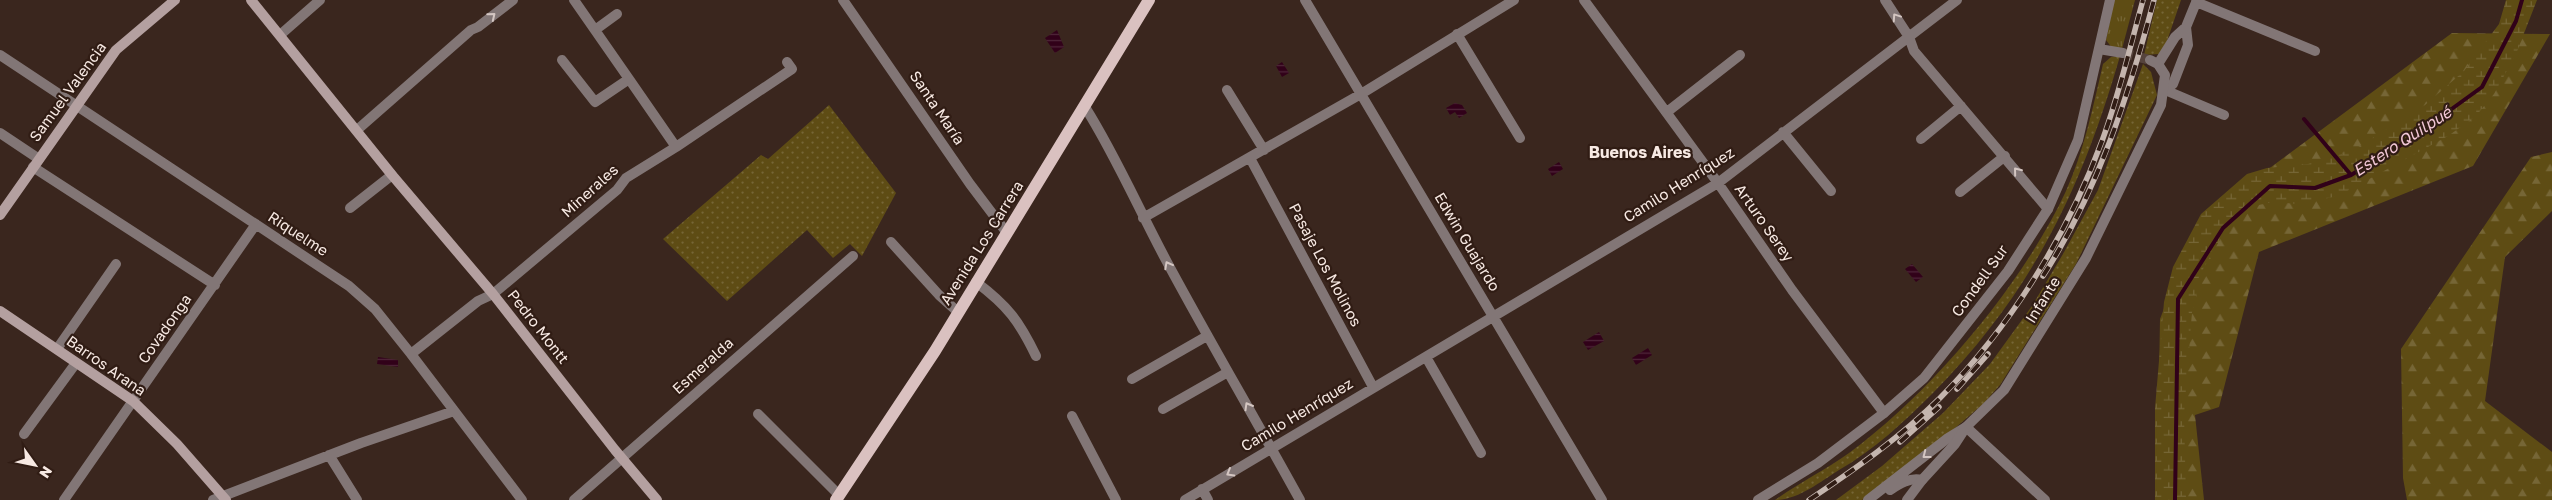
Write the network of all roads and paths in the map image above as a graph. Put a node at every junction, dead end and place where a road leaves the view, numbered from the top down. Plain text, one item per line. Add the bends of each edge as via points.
1 (175, 0) edge
2 (251, 0) edge
3 (320, 0) edge
4 (513, 0) edge
5 (574, 0) edge
6 (843, 0) edge
7 (1149, 0) edge
8 (1305, 0) edge
9 (1514, 0) edge
10 (1584, 0) edge
11 (1884, 0) edge
12 (1957, 0) edge
13 (2110, 0) edge
14 (2197, 1) edge
15 (617, 14) dead end
16 (2186, 27) junction
17 (595, 30) junction
18 (1457, 34) junction
19 (280, 35) junction
20 (1909, 37) junction
21 (2099, 49) junction
22 (2315, 51) dead end
23 (2123, 53) tunnel mouth
24 (0, 55) edge
25 (1740, 55) dead end
26 (562, 60) dead end
27 (787, 62) dead end
28 (629, 79) junction
29 (1227, 90) dead end
30 (2165, 90) junction
31 (1362, 94) junction
32 (76, 106) junction
33 (1961, 106) junction
34 (1085, 107) junction
35 (1667, 112) junction
36 (2224, 116) dead end
37 (357, 130) junction
38 (1783, 132) junction
39 (0, 133) edge
40 (1520, 138) dead end
41 (1921, 139) dead end
42 (676, 147) junction
43 (1264, 150) junction
44 (2005, 156) junction
45 (1250, 158) junction
46 (36, 163) junction
47 (392, 175) junction
48 (1718, 182) junction
49 (1831, 191) dead end
50 (1960, 192) dead end
51 (350, 208) dead end
52 (2048, 209) junction
53 (0, 214) edge
54 (1143, 218) junction
55 (256, 224) junction
56 (1007, 233) junction
57 (891, 242) dead end
58 (853, 256) dead end
59 (116, 264) dead end
60 (976, 282) junction
61 (215, 285) junction
62 (493, 294) junction
63 (0, 311) edge
64 (958, 312) junction
65 (1493, 316) junction
66 (1207, 336) junction
67 (57, 349) junction
68 (411, 354) junction
69 (1036, 356) dead end
70 (1426, 357) junction
71 (76, 363) junction
72 (1228, 372) junction
73 (1132, 379) dead end
74 (1373, 387) junction
75 (133, 401) junction
76 (1163, 409) dead end
77 (454, 411) junction
78 (1884, 413) junction
79 (758, 414) dead end
80 (1072, 416) dead end
81 (1966, 427) junction
82 (24, 434) dead end
83 (1272, 449) junction
84 (1481, 453) dead end
85 (329, 455) junction
86 (622, 458) junction
87 (1922, 480) junction
88 (1202, 489) junction
89 (837, 497) edge
90 (225, 498) edge
91 (64, 500) edge
92 (213, 500) edge
93 (357, 500) edge
94 (522, 500) edge
95 (574, 500) edge
96 (658, 500) edge
97 (1116, 500) edge
98 (1184, 500) edge
99 (1208, 500) edge
100 (1300, 500) edge
101 (1602, 500) edge
102 (1758, 500) edge
103 (1868, 500) edge
104 (1877, 500) edge
105 (1907, 500) edge
106 (2045, 500) edge

1 - 32 main road, Samuel Valencia via 116,50
2 - 19 main road, Pedro Montt
3 - 19 street
37 -> 4 street via 471,30
5 - 17 street
6 - 56 street, Santa María
7 - 34 main road, Avenida Los Carrera
8 - 31 street, Edwin Guajardo
9 - 18 street
10 - 35 street, Arturo Serey
20 -> 11 street
12 - 20 street, Camilo Henríquez
13 - 21 street, Condell Sur
14 - 16 street, Infante
14 - 22 street
15 - 17 street
16 - 30 street, Infante via 2188,46 2173,84
16 - 30 street, Infante via 2154,62 2165,75
17 - 28 street
18 - 31 street
18 - 40 street
19 - 37 main road, Pedro Montt
20 - 33 street via 1914,51
20 - 38 street, Camilo Henríquez
21 - 23 street
21 - 52 street, Condell Sur via 2078,140
24 - 32 street, Riquelme
25 - 35 street
26 - 28 street via 594,102
27 - 42 street, Minerales via 792,69
28 - 42 street
29 - 43 street
30 - 36 street
30 - 81 street, Infante via 2150,130 2086,258 2004,390
31 - 43 street
31 - 65 street, Edwin Guajardo
32 - 46 main road, Samuel Valencia
32 - 55 street, Riquelme
33 - 41 street
33 - 44 street
34 - 54 street via 1103,136
34 - 56 main road, Avenida Los Carrera
35 - 48 street, Arturo Serey
37 - 47 main road, Pedro Montt
38 - 48 street, Camilo Henríquez
38 - 49 street
39 - 46 street
42 - 62 street, Minerales via 626,178 617,190
43 - 45 street
44 - 50 street
52 -> 44 street
45 - 54 street
45 - 74 street, Pasaje Los Molinos
46 - 53 main road, Samuel Valencia
46 - 61 street
47 - 51 street
47 - 62 main road, Pedro Montt
48 - 65 street, Camilo Henríquez
48 - 78 street, Arturo Serey via 1792,290
52 - 78 street, Condell Sur via 2008,271 1959,335 1924,378
66 -> 54 street
55 - 61 street, Covadonga
55 - 68 street, Riquelme via 350,286 375,309
56 - 60 main road, Avenida Los Carrera
57 - 64 street
58 - 86 street, Esmeralda
59 - 67 street
60 - 64 main road, Avenida Los Carrera
60 - 69 street via 1015,318
61 - 75 street, Covadonga
62 - 68 street, Minerales via 478,301
62 - 86 main road, Pedro Montt
63 - 67 main road, Barros Arana
64 - 89 main road, Avenida Los Carrera via 920,375
65 - 70 street, Camilo Henríquez
65 - 101 street, Edwin Guajardo
66 - 72 street
66 - 73 street
67 - 71 main road, Barros Arana
68 - 77 street, Riquelme
70 - 74 street, Camilo Henríquez
70 - 84 street
71 - 75 main road, Barros Arana
71 - 82 street
72 - 76 street
83 -> 72 street
74 - 83 street, Camilo Henríquez
75 - 90 main road, Barros Arana
75 - 91 street, Covadonga
77 - 85 street
77 - 94 street, Riquelme
78 - 102 street, Condell Sur via 1818,463
79 - 89 street
80 - 97 street
81 - 87 street, Infante
81 -> 103 street
81 - 106 street
83 -> 88 street, Camilo Henríquez
83 - 100 street
85 - 90 street
85 - 93 street
86 - 95 street, Esmeralda
86 - 96 main road, Pedro Montt
87 - 104 street via 1903,482
87 - 105 street, Infante
88 - 98 street, Camilo Henríquez
88 - 99 street
90 - 92 street

